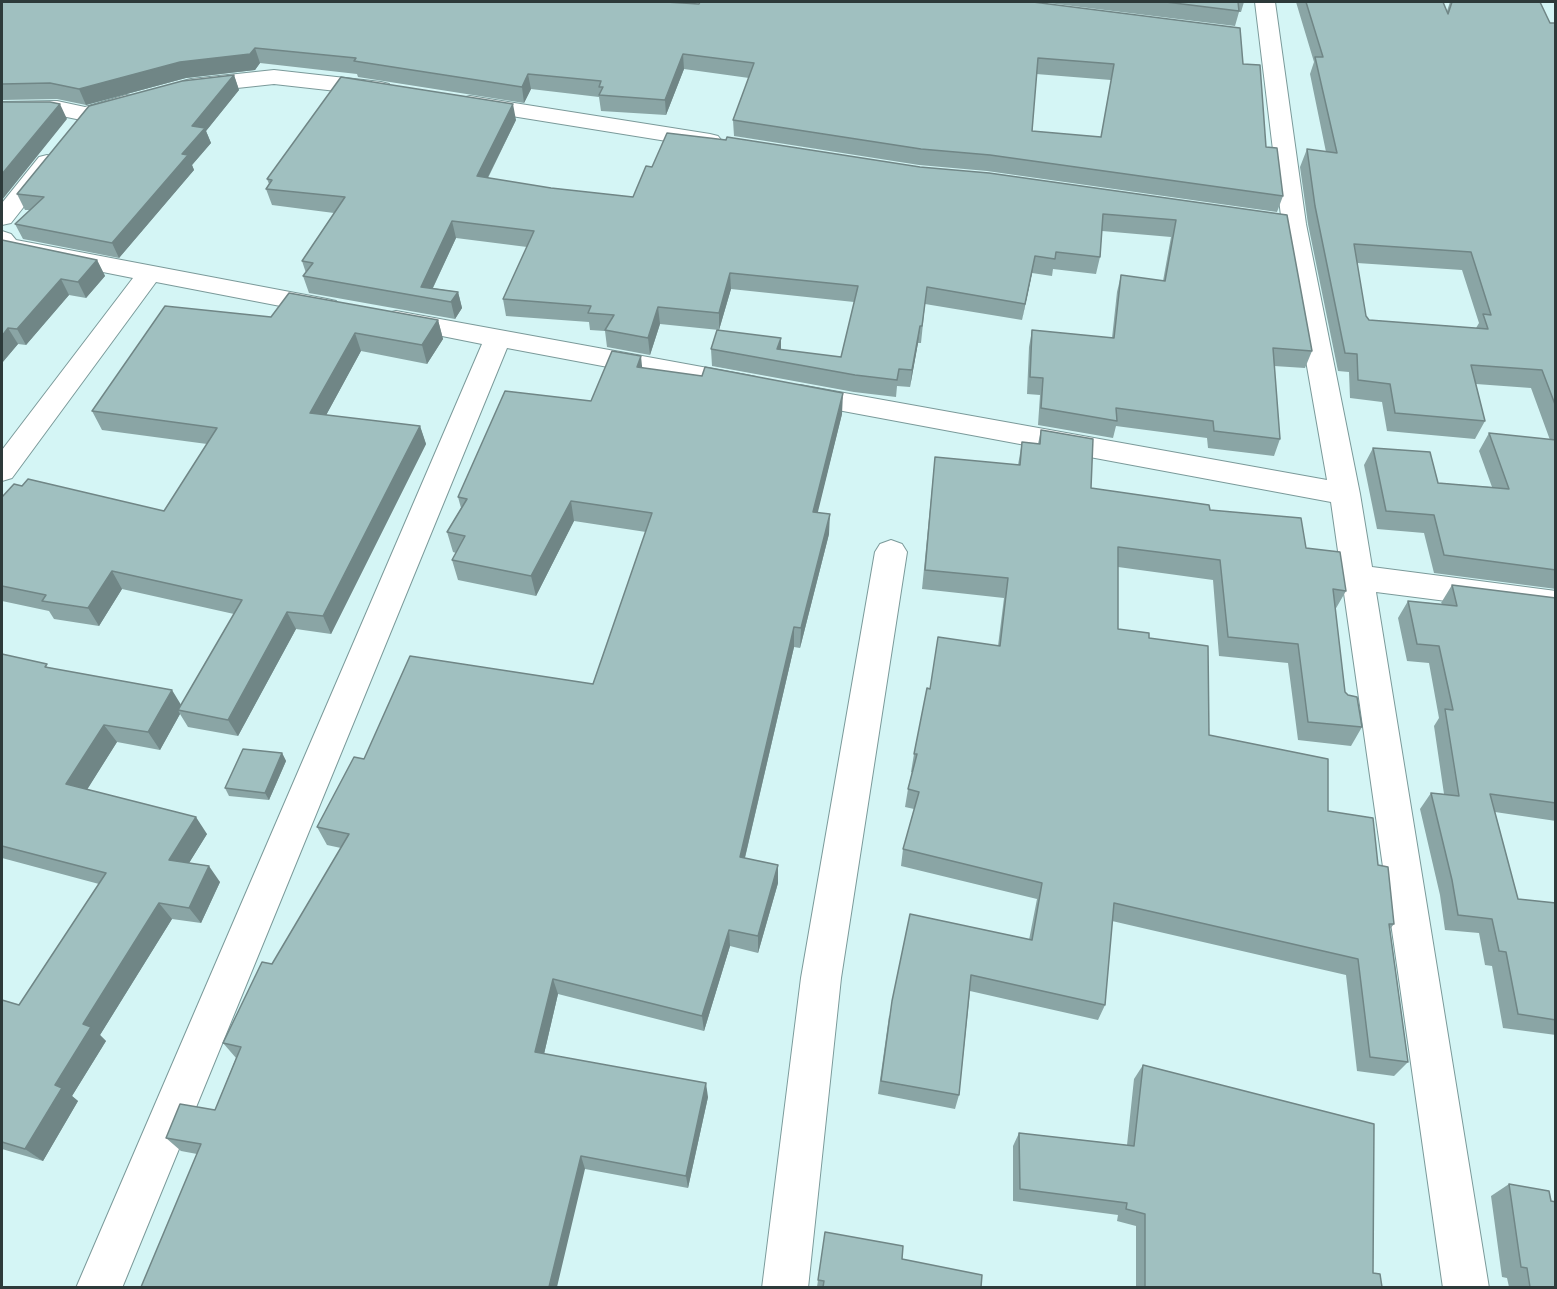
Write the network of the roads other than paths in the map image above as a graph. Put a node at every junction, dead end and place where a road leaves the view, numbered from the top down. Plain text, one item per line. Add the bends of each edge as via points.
1 (1265, 2) edge
2 (1249, 36) dead end
3 (1272, 39) junction
4 (407, 93) edge
5 (453, 101) edge
6 (2, 109) edge
7 (72, 131) junction
8 (733, 144) edge
9 (2, 218) edge
10 (2, 239) edge
11 (149, 274) junction
12 (498, 338) junction
13 (2, 471) edge
14 (1345, 494) junction
15 (891, 552) dead end
16 (1356, 577) junction
17 (1556, 603) edge
18 (99, 1287) edge
19 (785, 1287) edge
20 (1466, 1287) edge

1 - 3 street
2 - 3 street
3 - 14 street via 1282,222
4 - 7 street via 274,77 225,82 155,94
5 - 8 street
6 - 7 street via 57,108
7 - 9 street
10 - 11 street via 8,246
11 - 12 street
11 - 13 street
12 - 14 street
12 - 18 street
14 - 16 street
15 - 19 street via 821,978
16 - 17 street
16 - 20 street

